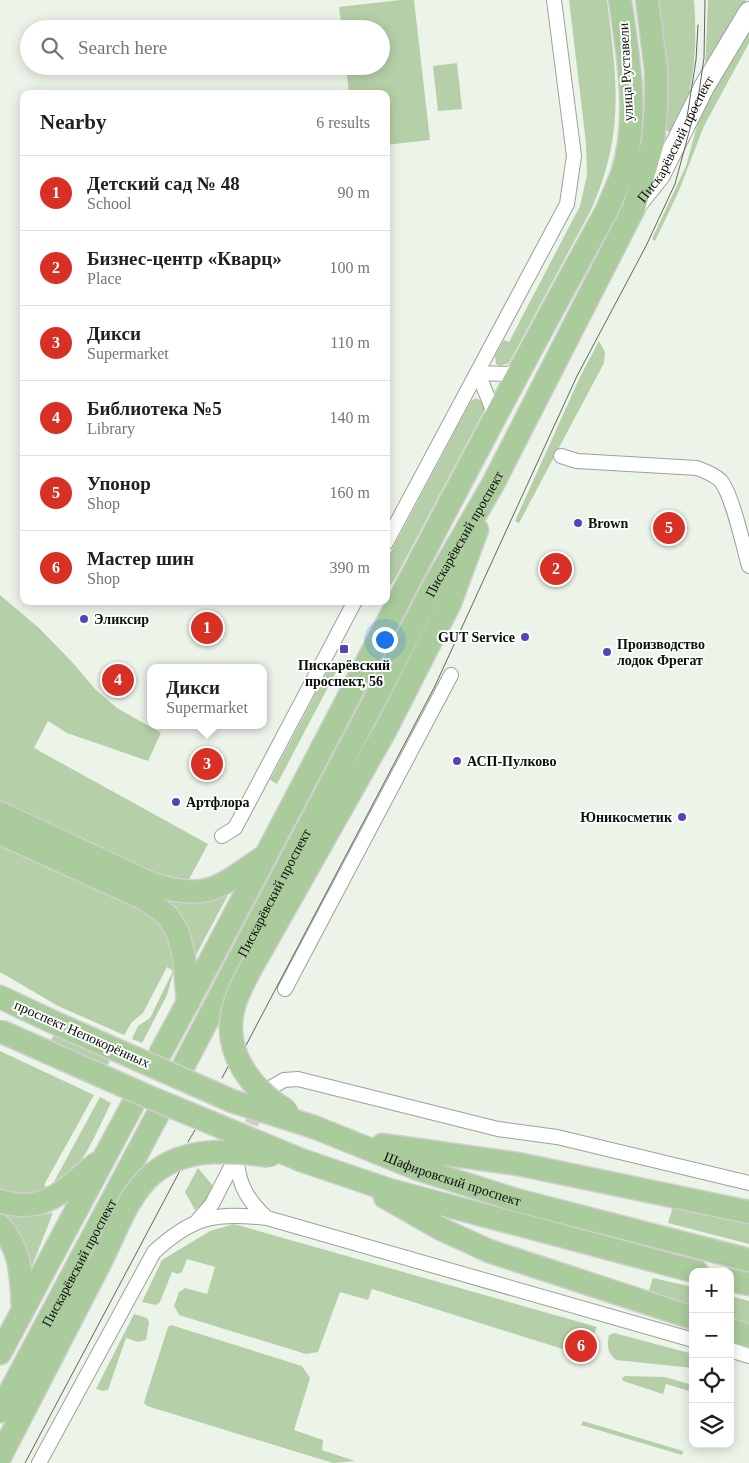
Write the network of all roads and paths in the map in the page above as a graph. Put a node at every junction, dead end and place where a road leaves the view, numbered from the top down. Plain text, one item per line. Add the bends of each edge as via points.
1 (554, 0) edge
2 (620, 0) edge
3 (647, 0) edge
4 (749, 12) edge
5 (622, 173) joint
6 (634, 208) junction
7 (518, 369) junction
8 (478, 373) junction
9 (491, 421) junction
10 (561, 456) dead end
11 (493, 484) junction
12 (390, 537) edge
13 (749, 566) edge
14 (353, 605) edge
15 (451, 674) dead end
16 (0, 812) edge
17 (0, 833) edge
18 (222, 836) dead end
19 (268, 854) junction
20 (285, 989) dead end
21 (0, 997) edge
22 (188, 1003) junction
23 (0, 1031) edge
24 (162, 1062) junction
25 (186, 1062) tunnel mouth
26 (272, 1087) dead end
27 (147, 1105) junction
28 (314, 1127) junction
29 (346, 1139) junction
30 (104, 1157) junction
31 (301, 1160) junction
32 (338, 1174) junction
33 (749, 1183) edge
34 (0, 1201) edge
35 (749, 1212) edge
36 (267, 1218) junction
37 (196, 1222) junction
38 (0, 1226) edge
39 (749, 1260) edge
40 (689, 1270) edge
41 (734, 1281) edge
42 (749, 1284) edge
43 (23, 1309) junction
44 (689, 1317) edge
45 (734, 1331) edge
46 (749, 1336) edge
47 (689, 1339) edge
48 (734, 1351) edge
49 (0, 1353) edge
50 (749, 1356) edge
51 (0, 1411) edge
52 (0, 1457) edge
53 (39, 1463) edge

1 - 8 street via 574,156 571,191 554,231
2 - 5 main road, улица Руставели via 631,103 629,140
3 - 6 main road, улица Руставели via 656,70 656,105 653,142
4 - 6 main road, Пискарёвский проспект via 704,87 660,174
5 - 7 main road, Пискарёвский проспект via 607,210
6 - 11 main road, Пискарёвский проспект
7 - 8 street via 508,374
7 - 9 main road, Пискарёвский проспект
8 - 9 street via 492,408
8 - 12 street
9 - 19 main road, Пискарёвский проспект
10 - 13 street via 577,461 697,468 710,474 720,481 728,496
11 - 25 main road, Пискарёвский проспект via 435,584
11 - 28 main road, bridge via 450,602 385,731 263,947 234,1005 232,1040 241,1066 254,1086 263,1096
14 - 18 street via 236,828
15 - 20 street
16 - 19 main road via 152,884 177,892 196,894 223,885
17 - 22 main road via 145,900 168,916 180,941
19 - 22 main road, Пискарёвский проспект
21 - 24 main road, проспект Непокорённых, bridge
22 - 24 main road, Пискарёвский проспект
23 - 27 main road, bridge
24 - 28 main road, Шафировский проспект, bridge via 232,1101
26 - 33 street via 284,1080 298,1079 498,1130 558,1137
27 - 30 main road, Пискарёвский проспект
27 - 31 main road, Шафировский проспект, bridge
27 - 51 main road, Пискарёвский проспект
28 - 29 main road, Шафировский проспект
29 - 35 main road via 518,1164
29 - 39 main road, Шафировский проспект via 418,1169 507,1197
30 - 34 main road via 54,1199 28,1206
30 - 43 main road, Пискарёвский проспект
31 - 32 main road, Шафировский проспект
31 - 52 main road, bridge via 216,1150 168,1164 147,1179 136,1193
32 - 40 main road, Шафировский проспект
32 - 44 main road via 489,1251
36 - 37 street via 229,1215
36 - 37 street via 242,1188 237,1162 231,1167 212,1204
36 - 47 street
37 - 53 street via 172,1235 154,1252
38 - 43 main road via 11,1238 18,1258
41 - 42 main road
43 - 49 main road, Пискарёвский проспект
45 - 46 main road
48 - 50 street

